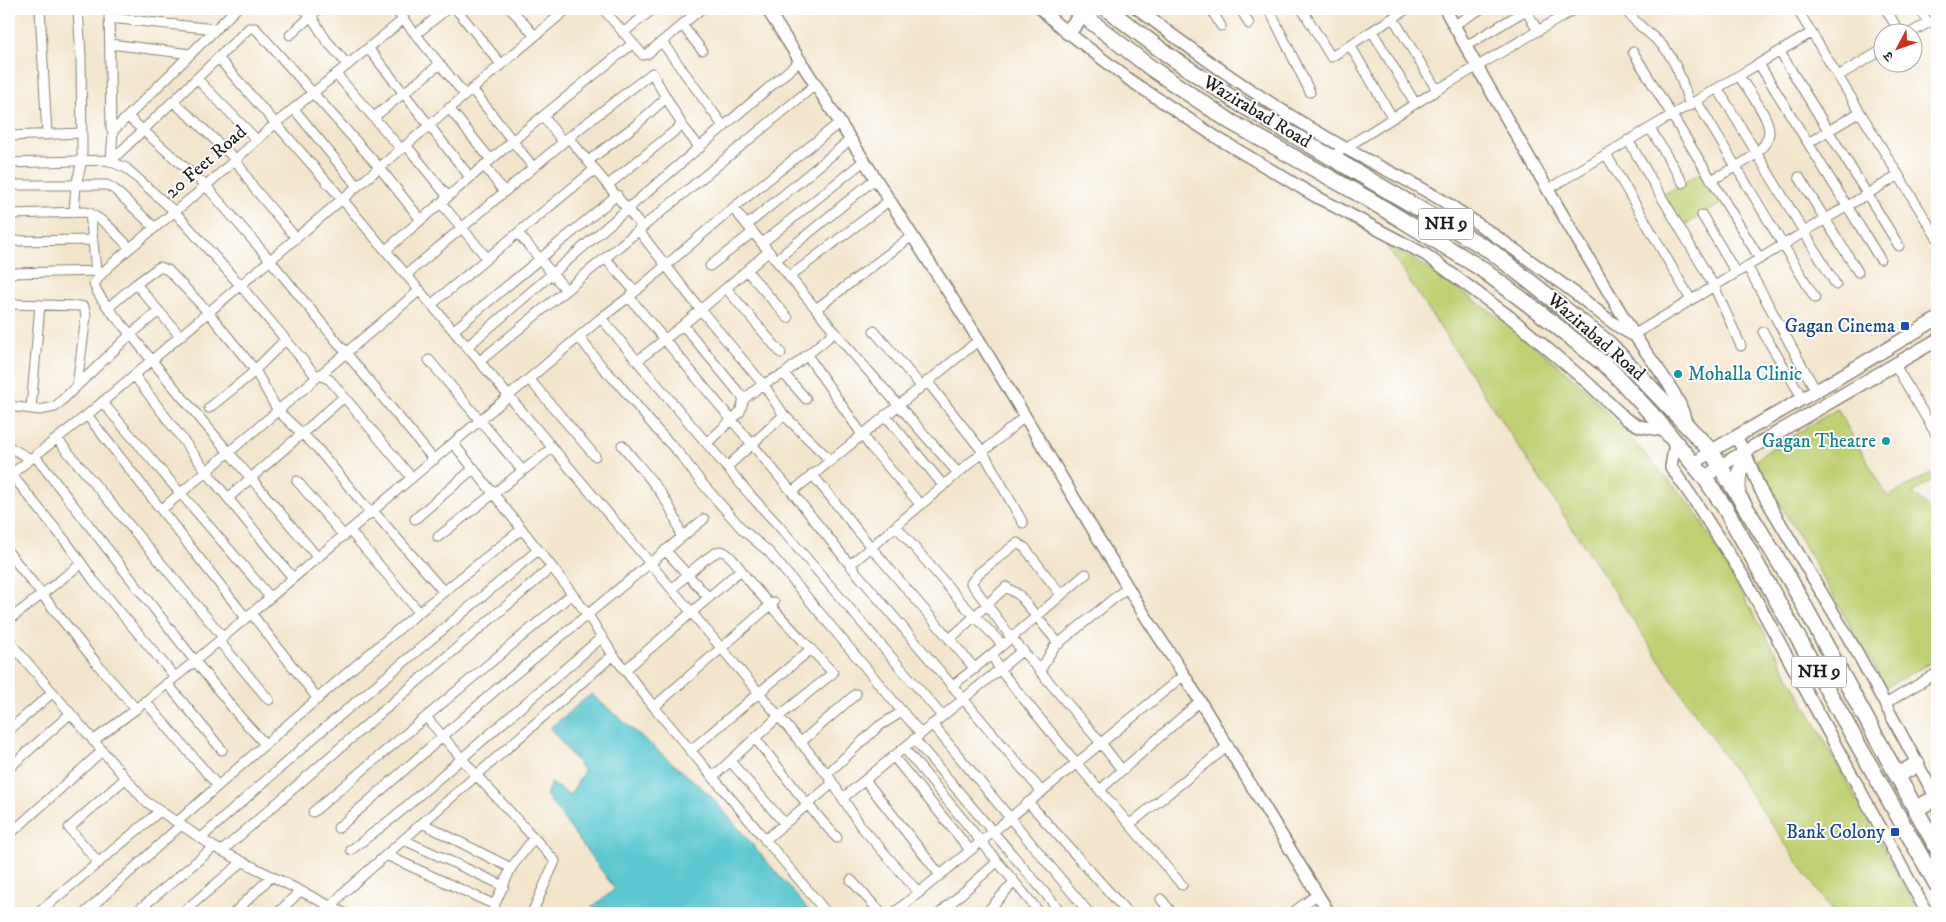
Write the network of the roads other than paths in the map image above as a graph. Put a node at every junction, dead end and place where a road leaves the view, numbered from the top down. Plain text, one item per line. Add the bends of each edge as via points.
1 (40, 9) edge
2 (78, 9) edge
3 (236, 9) edge
4 (304, 9) edge
5 (319, 9) edge
6 (396, 9) edge
7 (447, 9) edge
8 (456, 9) edge
9 (511, 9) edge
10 (602, 9) edge
11 (653, 9) edge
12 (701, 9) edge
13 (767, 9) edge
14 (1041, 9) edge
15 (1108, 9) edge
16 (1138, 9) edge
17 (1211, 9) edge
18 (1241, 9) edge
19 (1269, 9) edge
20 (1302, 9) edge
21 (1407, 9) edge
22 (1446, 9) edge
23 (1481, 9) edge
24 (1526, 9) edge
25 (1555, 9) edge
26 (1575, 9) edge
27 (1625, 9) edge
28 (1886, 9) edge
29 (1920, 9) edge
30 (564, 10) edge
31 (1799, 10) edge
32 (1079, 12) edge
33 (109, 14) edge
34 (311, 16) junction
35 (1393, 18) junction
36 (1561, 18) junction
37 (404, 19) junction
38 (1937, 20) edge
39 (1893, 22) edge
40 (1928, 23) junction
41 (1249, 24) dead end
42 (682, 25) junction
43 (1454, 25) junction
44 (1924, 25) edge
45 (1221, 26) dead end
46 (216, 29) junction
47 (1538, 31) junction
48 (1068, 32) junction
49 (1372, 32) junction
50 (623, 33) junction
51 (1811, 33) junction
52 (290, 34) dead end
53 (416, 34) junction
54 (535, 36) junction
55 (662, 42) junction
56 (110, 44) junction
57 (632, 44) junction
58 (1350, 45) junction
59 (1466, 46) junction
60 (368, 48) junction
61 (702, 50) dead end
62 (1633, 52) dead end
63 (1780, 52) junction
64 (191, 54) junction
65 (1874, 55) edge
66 (218, 59) junction
67 (801, 60) junction
68 (440, 64) junction
69 (501, 64) junction
70 (1759, 64) junction
71 (348, 65) junction
72 (1478, 66) junction
73 (336, 74) junction
74 (1739, 76) junction
75 (1838, 76) junction
76 (197, 79) junction
77 (815, 85) junction
78 (472, 89) junction
79 (1718, 89) junction
80 (1437, 90) junction
81 (1310, 92) dead end
82 (314, 93) junction
83 (403, 94) junction
84 (465, 95) junction
85 (666, 98) junction
86 (173, 102) junction
87 (1415, 103) junction
88 (1693, 104) junction
89 (450, 108) junction
90 (294, 109) junction
91 (1860, 112) junction
92 (1672, 115) junction
93 (542, 116) junction
94 (128, 117) junction
95 (374, 117) junction
96 (1392, 117) junction
97 (276, 123) junction
98 (839, 123) junction
99 (682, 125) junction
100 (428, 126) junction
101 (724, 127) junction
102 (1650, 128) junction
103 (1829, 130) junction
104 (112, 131) junction
105 (142, 132) junction
106 (82, 133) junction
107 (48, 135) junction
108 (9, 136) edge
109 (257, 140) junction
110 (513, 140) junction
111 (566, 140) junction
112 (850, 140) junction
113 (1628, 140) junction
114 (1808, 143) junction
115 (404, 147) junction
116 (700, 148) junction
117 (1344, 148) junction
118 (1606, 154) junction
119 (1757, 154) junction
120 (1331, 157) junction
121 (235, 159) junction
122 (865, 160) junction
123 (111, 161) junction
124 (588, 161) junction
125 (82, 162) junction
126 (488, 162) junction
127 (9, 163) edge
128 (1736, 166) junction
129 (533, 167) junction
130 (379, 168) junction
131 (595, 169) junction
132 (1899, 175) junction
133 (470, 177) junction
134 (1799, 177) dead end
135 (876, 178) junction
136 (1711, 180) junction
137 (1683, 183) dead end
138 (9, 185) edge
139 (76, 185) junction
140 (608, 185) junction
141 (206, 186) junction
142 (357, 186) junction
143 (1547, 190) junction
144 (504, 192) junction
145 (1868, 194) junction
146 (616, 195) junction
147 (342, 199) junction
148 (444, 200) junction
149 (890, 200) junction
150 (1847, 206) junction
151 (733, 208) junction
152 (174, 210) junction
153 (628, 210) junction
154 (74, 212) junction
155 (90, 213) junction
156 (9, 214) edge
157 (1702, 215) dead end
158 (1825, 219) junction
159 (421, 220) junction
160 (154, 227) junction
161 (461, 228) junction
162 (640, 228) junction
163 (750, 228) junction
164 (1804, 232) junction
165 (518, 233) junction
166 (912, 236) junction
167 (296, 238) junction
168 (1937, 238) edge
169 (93, 240) junction
170 (9, 242) edge
171 (762, 244) junction
172 (1783, 245) junction
173 (1899, 246) dead end
174 (130, 248) junction
175 (386, 250) junction
176 (768, 252) junction
177 (488, 258) junction
178 (605, 258) junction
179 (540, 259) junction
180 (1760, 259) junction
181 (1880, 259) dead end
182 (270, 260) junction
183 (776, 260) junction
184 (665, 265) junction
185 (710, 266) dead end
186 (1748, 266) junction
187 (100, 271) junction
188 (747, 271) junction
189 (1858, 272) dead end
190 (9, 273) edge
191 (1736, 273) junction
192 (407, 274) junction
193 (552, 275) junction
194 (789, 277) junction
195 (136, 284) junction
196 (240, 285) junction
197 (1836, 285) dead end
198 (1714, 286) junction
199 (726, 288) junction
200 (420, 290) junction
201 (566, 290) junction
202 (632, 294) junction
203 (1815, 298) dead end
204 (1691, 300) junction
205 (9, 304) edge
206 (432, 304) junction
207 (40, 305) junction
208 (109, 307) junction
209 (700, 309) junction
210 (816, 309) junction
211 (159, 311) junction
212 (208, 312) junction
213 (601, 318) junction
214 (788, 318) dead end
215 (1937, 319) edge
216 (683, 325) junction
217 (454, 330) junction
218 (874, 331) dead end
219 (835, 332) junction
220 (1764, 332) dead end
221 (130, 334) junction
222 (1634, 335) junction
223 (180, 336) junction
224 (579, 337) junction
225 (664, 339) junction
226 (286, 340) junction
227 (979, 340) junction
228 (1937, 340) edge
229 (468, 346) junction
230 (1741, 346) dead end
231 (346, 353) junction
232 (781, 353) dead end
233 (807, 355) junction
234 (152, 360) junction
235 (429, 360) dead end
236 (480, 361) junction
237 (637, 361) junction
238 (1895, 365) junction
239 (255, 370) junction
240 (784, 374) junction
241 (134, 375) junction
242 (320, 375) junction
243 (529, 379) junction
244 (763, 384) junction
245 (924, 384) junction
246 (76, 386) junction
247 (1816, 391) junction
248 (344, 397) junction
249 (508, 397) junction
250 (1803, 398) junction
251 (744, 399) junction
252 (806, 399) dead end
253 (102, 402) junction
254 (898, 405) junction
255 (9, 406) edge
256 (209, 408) dead end
257 (31, 409) junction
258 (278, 411) junction
259 (87, 415) junction
260 (784, 415) junction
261 (885, 415) junction
262 (1024, 417) junction
263 (481, 420) junction
264 (732, 420) junction
265 (1934, 423) edge
266 (1686, 426) junction
267 (302, 433) junction
268 (862, 434) junction
269 (1670, 436) junction
270 (1937, 436) edge
271 (1736, 438) junction
272 (57, 439) junction
273 (453, 443) junction
274 (707, 443) junction
275 (622, 445) dead end
276 (752, 445) junction
277 (9, 447) edge
278 (552, 448) junction
279 (1711, 451) junction
280 (983, 452) junction
281 (1745, 452) junction
282 (229, 453) junction
283 (595, 456) dead end
284 (33, 458) junction
285 (434, 460) junction
286 (830, 460) junction
287 (1694, 464) junction
288 (1720, 466) junction
289 (474, 468) junction
290 (727, 468) junction
291 (522, 470) junction
292 (207, 471) junction
293 (958, 473) junction
294 (812, 474) junction
295 (10, 475) edge
296 (251, 478) junction
297 (412, 478) junction
298 (1705, 478) junction
299 (297, 480) dead end
300 (943, 485) junction
301 (792, 492) junction
302 (182, 493) junction
303 (493, 493) junction
304 (1738, 494) junction
305 (228, 498) junction
306 (920, 504) junction
307 (162, 510) junction
308 (373, 511) junction
309 (415, 518) dead end
310 (704, 519) dead end
311 (1023, 523) dead end
312 (896, 526) junction
313 (522, 529) junction
314 (347, 533) junction
315 (438, 537) dead end
316 (681, 538) junction
317 (870, 546) junction
318 (538, 550) junction
319 (665, 550) junction
320 (9, 553) edge
321 (318, 558) junction
322 (650, 562) junction
323 (81, 564) junction
324 (850, 565) junction
325 (552, 567) junction
326 (737, 573) dead end
327 (1086, 574) dead end
328 (688, 575) junction
329 (293, 578) junction
330 (1128, 587) junction
331 (672, 589) junction
332 (444, 592) junction
333 (42, 594) junction
334 (572, 594) junction
335 (1061, 595) junction
336 (270, 597) junction
337 (709, 598) junction
338 (772, 604) junction
339 (986, 604) junction
340 (420, 612) junction
341 (692, 613) junction
342 (588, 615) junction
343 (974, 615) junction
344 (249, 616) junction
345 (1036, 616) junction
346 (9, 620) edge
347 (602, 637) junction
348 (1011, 637) junction
349 (221, 639) junction
350 (950, 639) junction
351 (9, 642) edge
352 (1059, 644) junction
353 (1003, 645) junction
354 (721, 649) junction
355 (811, 649) junction
356 (1023, 650) junction
357 (613, 655) junction
358 (992, 655) junction
359 (195, 661) junction
360 (975, 669) junction
361 (625, 670) junction
362 (1000, 670) junction
363 (1040, 671) junction
364 (1937, 673) edge
365 (1184, 675) junction
366 (175, 677) junction
367 (167, 683) junction
368 (952, 686) junction
369 (52, 693) junction
370 (758, 693) junction
371 (856, 694) dead end
372 (318, 698) junction
373 (963, 698) junction
374 (269, 700) dead end
375 (145, 701) junction
376 (1200, 701) junction
377 (1885, 704) junction
378 (654, 707) junction
379 (136, 709) junction
380 (902, 712) junction
381 (70, 714) junction
382 (942, 716) junction
383 (426, 717) junction
384 (778, 717) junction
385 (932, 724) junction
386 (9, 730) edge
387 (443, 736) junction
388 (917, 736) junction
389 (755, 738) junction
390 (93, 740) junction
391 (800, 742) junction
392 (1100, 742) junction
393 (265, 744) junction
394 (1228, 746) junction
395 (904, 748) junction
396 (222, 750) dead end
397 (691, 750) junction
398 (102, 751) junction
399 (893, 756) junction
400 (461, 758) junction
401 (730, 761) junction
402 (1077, 764) junction
403 (1917, 764) junction
404 (9, 768) edge
405 (1122, 770) junction
406 (827, 774) junction
407 (477, 776) junction
408 (1897, 776) junction
409 (713, 777) junction
410 (126, 778) junction
411 (865, 780) junction
412 (833, 782) junction
413 (218, 786) junction
414 (1100, 789) junction
415 (1042, 792) junction
416 (844, 798) junction
417 (1936, 799) edge
418 (1028, 802) junction
419 (807, 804) junction
420 (1915, 809) junction
421 (160, 811) junction
422 (312, 812) dead end
423 (1009, 818) junction
424 (422, 823) junction
425 (179, 824) junction
426 (785, 824) junction
427 (1130, 824) junction
428 (338, 828) dead end
429 (993, 831) junction
430 (9, 835) edge
431 (201, 838) junction
432 (534, 838) junction
433 (837, 838) dead end
434 (404, 840) junction
435 (765, 840) junction
436 (981, 842) junction
437 (1937, 848) edge
438 (218, 849) junction
439 (351, 850) dead end
440 (970, 850) junction
441 (386, 855) junction
442 (242, 862) junction
443 (998, 862) junction
444 (99, 863) junction
445 (511, 868) junction
446 (940, 875) junction
447 (271, 877) junction
448 (852, 880) dead end
449 (1014, 882) junction
450 (1182, 885) dead end
451 (1937, 885) edge
452 (504, 886) junction
453 (299, 892) junction
454 (919, 893) junction
455 (1318, 894) junction
456 (1161, 899) dead end
457 (493, 909) edge
458 (329, 910) edge
459 (38, 913) edge
460 (84, 913) edge
461 (135, 913) edge
462 (182, 913) edge
463 (234, 913) edge
464 (278, 913) edge
465 (344, 913) edge
466 (532, 913) edge
467 (827, 913) edge
468 (881, 913) edge
469 (894, 913) edge
470 (940, 913) edge
471 (986, 913) edge
472 (1040, 913) edge
473 (1062, 913) edge
474 (1089, 913) edge
475 (1128, 913) edge
476 (1172, 913) edge
477 (1292, 913) edge
478 (1329, 913) edge
479 (1927, 913) edge

1 - 107 street
2 - 106 street
3 - 46 street
4 - 34 street
5 - 34 street
6 - 37 street
7 - 53 street
8 - 69 street
9 - 54 street
10 - 50 street
11 - 50 street
12 - 42 street
13 - 67 street
14 - 48 street
15 - 120 highway, Wazirabad Road / NH 9 via 1242,105
16 - 117 street via 1223,72
17 - 45 street
18 - 41 street
19 - 81 street
20 - 58 street via 1331,58
21 - 35 street
22 - 43 street
23 - 43 street
24 - 47 street
24 - 59 street
25 - 36 street
26 - 36 street
27 - 88 street via 1666,51
28 - 39 street
29 - 40 street
30 - 54 street
31 - 51 street
32 - 48 highway
32 - 269 highway, Wazirabad Road / NH 9 via 1151,68 1230,122 1368,199 1479,267 1610,369
33 - 46 street
33 - 56 street
34 - 52 street
34 - 71 street
35 - 49 street
35 - 80 street
36 - 47 street
37 - 53 street
37 - 60 street, 20 Feet Road
38 - 40 street
40 - 44 street
42 - 55 street
42 - 61 street
43 - 59 street
46 - 64 street
47 - 72 street
48 - 269 street via 1131,81 1219,139 1315,196 1426,255 1510,317 1626,419
49 - 58 street
49 - 87 street
50 - 57 street
51 - 63 street
51 - 75 street
53 - 68 street
54 - 69 street
55 - 57 street via 643,55
55 - 101 street
56 - 64 street
56 - 104 street
57 - 93 street
58 - 96 street
59 - 72 street
60 - 71 street, 20 Feet Road
60 - 83 street
62 - 92 street
63 - 70 street
63 - 103 street
64 - 94 street
65 - 75 street
66 - 76 street
66 - 82 street via 249,28 254,28
66 - 97 street
67 - 77 street
67 - 101 street
68 - 83 street
68 - 84 street
69 - 78 street
70 - 74 street
70 - 114 street
71 - 73 street, 20 Feet Road
72 - 80 street
72 - 143 street
73 - 82 street, 20 Feet Road
73 - 95 street
74 - 79 street
74 - 119 street via 1768,125 1767,139
75 - 91 street
76 - 86 street
76 - 109 street
77 - 98 street
77 - 162 street
78 - 84 street
78 - 110 street
79 - 88 street
79 - 119 street
80 - 87 street
82 - 90 street, 20 Feet Road
82 - 130 street
83 - 95 street
83 - 100 street
84 - 89 street
85 - 99 street
85 - 111 street via 652,73
85 - 124 street
86 - 105 street
86 - 121 street
87 - 96 street
88 - 92 street
88 - 128 street
89 - 100 street
89 - 126 street
90 - 97 street, 20 Feet Road
90 - 142 street
91 - 103 street
91 - 132 street
92 - 102 street
92 - 136 street
93 - 110 street
93 - 111 street
94 - 104 street
94 - 105 street
95 - 115 street
96 - 117 street
97 - 109 street, 20 Feet Road
97 - 147 street
98 - 112 street
98 - 151 street
99 - 116 street
99 - 140 street
100 - 115 street
100 - 133 street
101 - 116 street
102 - 113 street
102 - 137 street
103 - 114 street
103 - 145 street
104 - 123 street
105 - 123 street
105 - 141 street
106 - 107 street
106 - 125 street
107 - 108 street
109 - 121 street, 20 Feet Road
110 - 126 street
110 - 129 street
111 - 124 street
111 - 129 street
112 - 122 street
112 - 163 street
113 - 118 street
113 - 198 street
114 - 150 street
115 - 130 street
115 - 148 street
116 - 153 street
117 - 120 street
117 - 222 street via 1446,203 1497,236 1612,323
118 - 143 street
118 - 204 street
119 - 128 street
119 - 164 street
120 - 266 highway, Wazirabad Road / NH 9 via 1491,251 1609,344
121 - 141 street, 20 Feet Road
121 - 167 street via 254,188
122 - 135 street
122 - 171 street
123 - 125 street
123 - 152 street via 126,168
124 - 131 street
125 - 127 street
125 - 139 street
126 - 133 street
126 - 144 street
128 - 136 street
128 - 172 street
129 - 144 street
130 - 142 street
130 - 159 street
131 - 140 street
131 - 165 street
132 - 145 street
132 - 168 street
133 - 148 street
134 - 158 street
135 - 149 street
135 - 183 street
136 - 180 street
138 - 139 street
139 - 154 street
139 - 160 street via 114,189
140 - 146 street
141 - 152 street, 20 Feet Road
141 - 182 street
142 - 147 street
143 - 222 street
144 - 161 street
145 - 150 street
145 - 173 street
146 - 153 street
146 - 179 street
147 - 167 street
147 - 175 street
148 - 159 street
148 - 161 street
149 - 166 street
149 - 194 street
150 - 158 street
150 - 181 street
151 - 163 street
151 - 184 street
152 - 160 street, 20 Feet Road
152 - 196 street
153 - 162 street
153 - 193 street
154 - 155 street
154 - 156 street
155 - 169 street
155 - 174 street
157 - 191 street
158 - 164 street
158 - 189 street
159 - 175 street
160 - 174 street, 20 Feet Road
161 - 177 street
161 - 192 street
162 - 178 street
162 - 184 street
163 - 171 street
163 - 185 street
164 - 172 street
164 - 197 street
165 - 177 street
165 - 179 street
166 - 210 street
166 - 227 street
167 - 182 street
169 - 170 street
169 - 187 street
171 - 176 street
172 - 180 street
172 - 203 street
174 - 187 street, 20 Feet Road
175 - 192 street
176 - 183 street
176 - 188 street
177 - 206 street
178 - 201 street
178 - 202 street
179 - 193 street
179 - 217 street
180 - 186 street
182 - 196 street
182 - 231 street
183 - 194 street
184 - 202 street
184 - 209 street
186 - 191 street
186 - 247 street
187 - 190 street
187 - 208 street via 94,284
188 - 199 street
188 - 214 street
191 - 198 street
192 - 200 street
193 - 201 street
193 - 229 street
194 - 210 street
195 - 208 street
195 - 211 street
195 - 212 street via 159,267 163,268
196 - 212 street
196 - 226 street
198 - 204 street
198 - 230 street
199 - 209 street
199 - 232 street
200 - 206 street
200 - 231 street
201 - 236 street
202 - 213 street
202 - 225 street
204 - 222 street
205 - 207 street
206 - 217 street
207 - 246 street via 80,306 85,311
207 - 257 street
208 - 221 street
209 - 216 street
209 - 244 street
210 - 219 street
211 - 221 street
211 - 223 street
212 - 223 street
212 - 239 street
213 - 224 street
213 - 237 street
215 - 247 main road
216 - 225 street
216 - 251 street
217 - 229 street
218 - 245 street
219 - 233 street
219 - 254 street
220 - 250 street
221 - 234 street
221 - 246 street
222 - 266 street via 1682,407
223 - 234 street
224 - 243 street
224 - 380 street via 743,530 769,552
225 - 237 street
225 - 264 street
226 - 239 street
226 - 242 street via 316,376
227 - 245 street
227 - 262 street
228 - 238 main road
229 - 236 street
231 - 242 street
231 - 285 street
233 - 240 street
233 - 268 street
234 - 241 street
234 - 282 street
235 - 263 street
236 - 249 street
237 - 274 street
238 - 265 street
238 - 281 main road
239 - 256 street
239 - 258 street
240 - 244 street
240 - 252 street
241 - 253 street
241 - 292 street
242 - 248 street via 330,380
242 - 258 street
243 - 249 street
243 - 283 street
244 - 251 street
244 - 260 street
245 - 254 street
245 - 280 street
246 - 257 street via 56,407
247 - 250 main road
248 - 267 street
248 - 297 street
249 - 263 street
249 - 278 street
250 - 271 main road
251 - 264 street via 740,412
253 - 259 street
253 - 302 street
254 - 261 street
254 - 293 street
255 - 257 street
258 - 267 street
258 - 282 street
259 - 272 street
259 - 307 street
260 - 276 street
260 - 286 street
261 - 268 street
261 - 300 street
262 - 280 street
262 - 330 street
263 - 273 street
263 - 291 street
264 - 274 street
264 - 276 street
265 - 270 street
266 - 279 highway, Wazirabad Road / NH 9
267 - 296 street
267 - 308 street via 369,512
268 - 286 street
268 - 306 street
269 - 287 highway, Wazirabad Road / NH 9
269 - 479 street via 1671,467 1745,579
271 - 279 main road
271 - 281 street
272 - 284 street
272 - 349 street
273 - 285 street
273 - 289 street
274 - 290 street
275 - 316 street via 662,496 678,524
276 - 290 street
276 - 301 street
277 - 284 street
278 - 291 street
278 - 322 street
279 - 287 main road
279 - 288 highway, Wazirabad Road / NH 9
280 - 293 street
280 - 311 street
281 - 288 main road
281 - 304 main road
281 - 377 street via 1760,489
282 - 292 street
282 - 296 street
284 - 295 street
284 - 359 street
285 - 297 street
286 - 294 street
287 - 298 highway, Wazirabad Road / NH 9
288 - 298 main road
288 - 304 highway, Wazirabad Road / NH 9
289 - 303 street
289 - 309 street
290 - 382 street
291 - 303 street
292 - 302 street
292 - 305 street
293 - 300 street
294 - 301 street
294 - 317 street
295 - 323 street
296 - 305 street
296 - 321 street
297 - 308 street
298 - 451 highway, Wazirabad Road / NH 9 via 1756,562
299 - 314 street
300 - 306 street
301 - 324 street
302 - 307 street
302 - 336 street
303 - 313 street
303 - 315 street
304 - 408 highway, Wazirabad Road / NH 9 via 1789,578
305 - 329 street
306 - 312 street
307 - 344 street
308 - 314 street
308 - 332 street
310 - 316 street
312 - 317 street
312 - 343 street
313 - 318 street
313 - 332 street
314 - 321 street
314 - 340 street
316 - 319 street
317 - 324 street
317 - 350 street
318 - 325 street
318 - 431 street via 326,727
319 - 322 street
319 - 328 street
320 - 333 street
321 - 329 street
322 - 331 street
322 - 342 street
323 - 333 street
323 - 366 street
324 - 368 street
325 - 334 street
325 - 438 street
326 - 337 street
327 - 335 street
328 - 331 street
328 - 337 street
328 - 338 street via 710,556 723,551
329 - 336 street
330 - 352 street
330 - 365 street
331 - 341 street
332 - 340 street
333 - 346 street
333 - 379 street
334 - 342 street
334 - 383 street
335 - 339 street via 1025,548 1017,544 972,579 972,587
335 - 345 street
336 - 344 street
337 - 341 street
338 - 354 street
338 - 355 street
339 - 343 street
339 - 345 street via 1006,587 1019,595
339 - 348 street
340 - 372 street
341 - 354 street
341 - 361 street
342 - 347 street
342 - 387 street
343 - 350 street
343 - 353 street
344 - 349 street
344 - 372 street
345 - 348 street
345 - 352 street
347 - 357 street
347 - 400 street
348 - 353 street
348 - 356 street
349 - 359 street
349 - 374 street
350 - 360 street
351 - 369 street
352 - 363 street
353 - 358 street
354 - 370 street
354 - 378 street
355 - 370 street
355 - 384 street via 833,673
356 - 362 street
356 - 363 street
357 - 361 street
357 - 407 street
358 - 360 street
358 - 362 street
359 - 366 street
359 - 393 street
360 - 368 street
361 - 378 street
362 - 373 street
362 - 402 street
363 - 392 street
364 - 377 street
365 - 376 street
365 - 392 street
366 - 367 street
367 - 375 street
367 - 396 street
368 - 373 street
369 - 381 street
369 - 386 street
370 - 384 street
370 - 397 street
371 - 391 street
372 - 393 street
373 - 382 street
373 - 415 street
375 - 379 street
375 - 413 street
376 - 394 street
376 - 405 street
377 - 403 street
378 - 397 street
379 - 390 street
380 - 388 street
380 - 406 street via 879,726
381 - 390 street
381 - 404 street
382 - 385 street
383 - 387 street
383 - 422 street
384 - 389 street
384 - 391 street
385 - 388 street
385 - 423 street
387 - 400 street
387 - 428 street
388 - 395 street
388 - 429 street
389 - 401 street
389 - 419 street
390 - 398 street
391 - 406 street
392 - 402 street
392 - 405 street
393 - 413 street
394 - 427 street
394 - 455 street
395 - 399 street
395 - 436 street
397 - 409 street
398 - 410 street
398 - 430 street
399 - 411 street
399 - 440 street
400 - 407 street
400 - 439 street
401 - 409 street
401 - 426 street
402 - 414 street
402 - 415 street
403 - 408 highway
403 - 417 street
405 - 414 street
406 - 412 street
407 - 424 street
407 - 432 street
408 - 420 highway, Wazirabad Road / NH 9
409 - 435 street
410 - 421 street via 145,801
410 - 444 street via 68,828
411 - 416 street
411 - 446 street
412 - 416 street
412 - 419 street
413 - 425 street
414 - 427 street
415 - 418 street
416 - 454 street via 860,825
417 - 420 highway
418 - 423 street
418 - 475 street
419 - 426 street
419 - 433 street
420 - 437 highway, Wazirabad Road / NH 9
421 - 425 street
421 - 444 street
423 - 429 street
423 - 474 street
424 - 434 street
424 - 445 street
425 - 431 street
425 - 460 street
426 - 435 street
427 - 450 street
429 - 436 street
429 - 473 street
431 - 438 street
432 - 445 street
432 - 466 street via 555,861
434 - 441 street
434 - 452 street
435 - 467 street
436 - 440 street
436 - 443 street
438 - 442 street
438 - 461 street
440 - 446 street
441 - 457 street
441 - 458 street via 343,893
442 - 447 street
442 - 462 street
443 - 449 street
443 - 470 street
444 - 459 street
445 - 452 street
446 - 454 street
447 - 453 street
447 - 463 street
448 - 468 street
449 - 471 street
449 - 472 street
452 - 457 street
453 - 458 street
453 - 464 street
454 - 469 street
455 - 477 street
455 - 478 street
456 - 476 street
458 - 465 street

